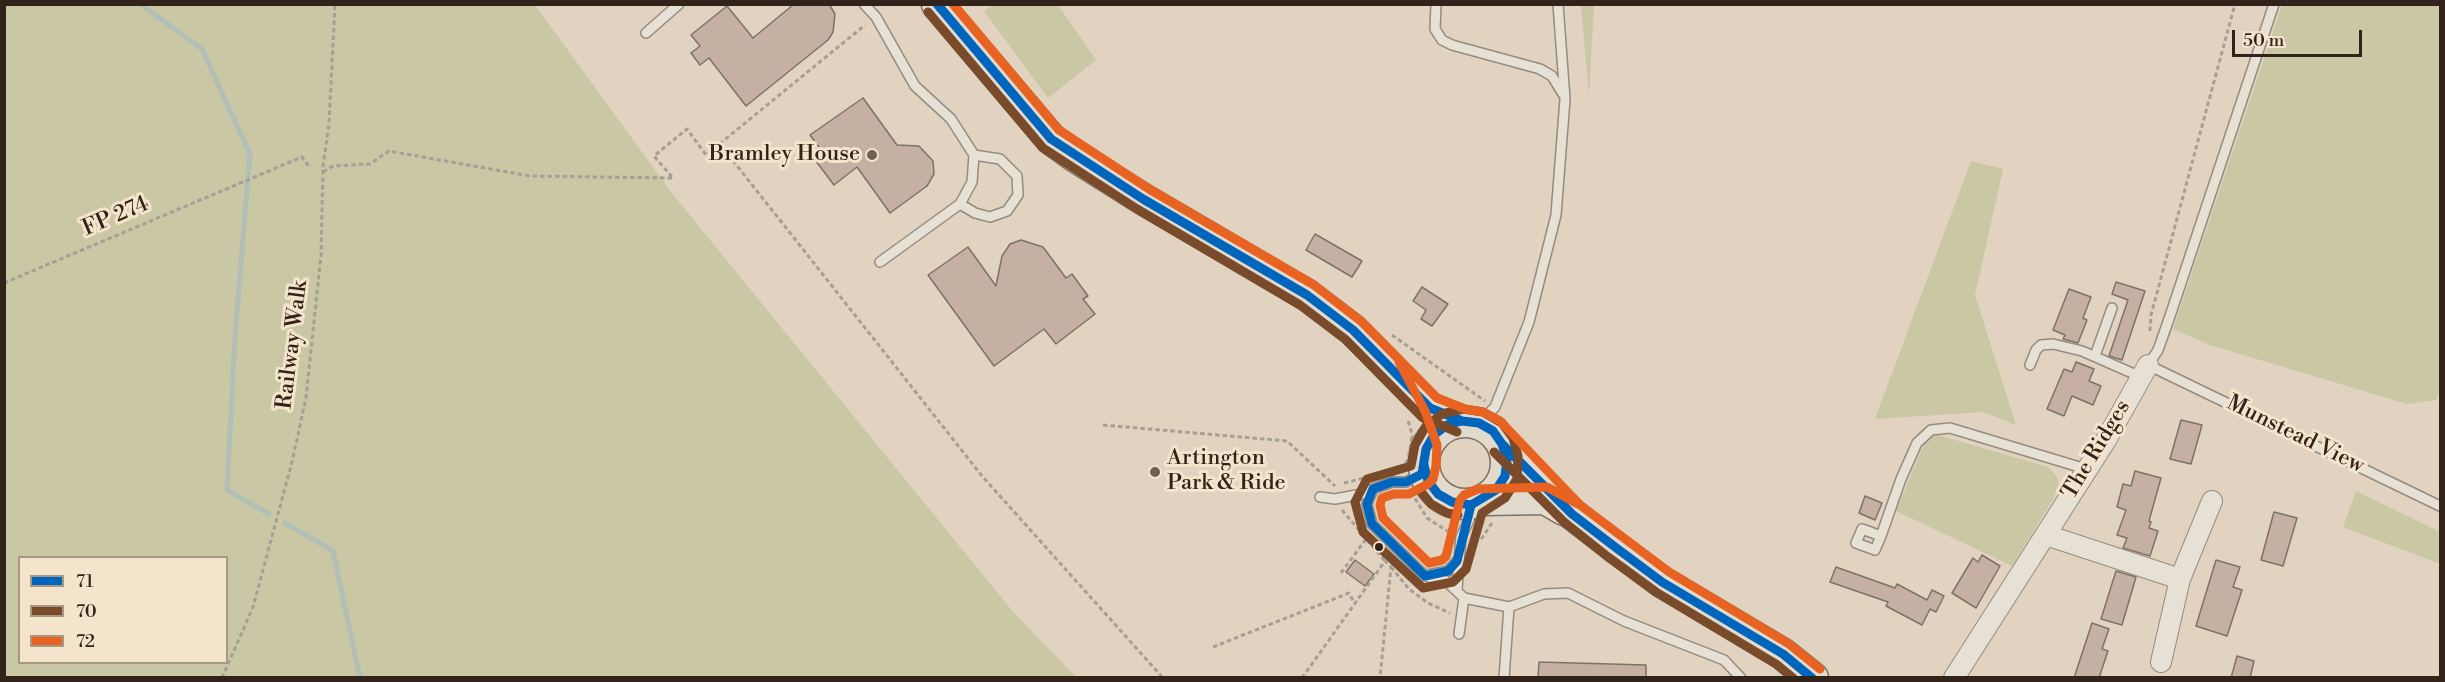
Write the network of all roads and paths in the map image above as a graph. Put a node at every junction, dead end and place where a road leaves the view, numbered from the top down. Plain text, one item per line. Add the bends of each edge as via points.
1 (335, 4) edge
2 (679, 4) edge
3 (864, 4) edge
4 (937, 4) edge
5 (1436, 4) edge
6 (1558, 4) edge
7 (2235, 4) edge
8 (2274, 4) edge
9 (876, 17) junction
10 (646, 33) dead end
11 (1565, 99) junction
12 (719, 143) junction
13 (974, 155) junction
14 (310, 168) dead end
15 (323, 172) junction
16 (960, 204) junction
17 (880, 262) dead end
18 (4, 282) edge
19 (2112, 308) dead end
20 (2095, 356) junction
21 (1386, 364) junction
22 (2030, 365) dead end
23 (2145, 371) junction
24 (1404, 414) dead end
25 (1470, 422) junction
26 (1103, 425) dead end
27 (1503, 444) junction
28 (1419, 465) junction
29 (2086, 469) junction
30 (1336, 487) dead end
31 (1373, 489) junction
32 (1320, 497) dead end
33 (2212, 501) dead end
34 (2440, 506) edge
35 (1481, 508) junction
36 (1572, 514) junction
37 (2046, 535) junction
38 (1881, 536) dead end
39 (1461, 537) junction
40 (1366, 539) dead end
41 (1457, 561) junction
42 (1341, 573) dead end
43 (1425, 576) junction
44 (2180, 579) junction
45 (1457, 589) junction
46 (1464, 598) junction
47 (1355, 604) junction
48 (1509, 608) junction
49 (1460, 633) dead end
50 (1213, 648) dead end
51 (2161, 662) dead end
52 (222, 678) edge
53 (1163, 678) edge
54 (1302, 678) edge
55 (1380, 678) edge
56 (1504, 678) edge
57 (1742, 678) edge
58 (1813, 678) edge
59 (1954, 678) edge

1 - 15 path, Railway Walk
2 - 10 lane
3 - 9 lane
4 - 21 main road via 1051,139 1143,199 1307,296 1353,330
5 - 11 lane via 1435,28 1442,40 1540,69 1552,76
6 - 11 lane
7 - 23 path via 2151,315
8 - 23 lane via 2170,316
9 - 12 path
9 - 13 lane via 915,86 951,119
11 - 25 lane via 1556,215 1529,322 1495,407
12 - 15 path via 706,155 687,129 654,156 673,178 530,176 389,151 370,164 333,166
12 - 53 path via 982,476
13 - 16 lane via 972,182
13 - 16 lane via 1000,159 1017,176 1018,195 1007,211 990,217
14 - 18 path, FP 274 via 302,157
15 - 52 path, Railway Walk via 321,255 306,398 253,607
16 - 17 lane
19 - 20 lane
20 - 22 lane, Munstead View via 2054,344 2041,345
20 - 23 lane, Munstead View
21 - 25 main road via 1430,408
21 - 28 main road via 1414,416
23 - 29 street, The Ridges
23 - 34 lane, Munstead View
24 - 28 path
25 - 27 main road via 1493,431
25 - 28 main road via 1447,425 1434,435
26 - 30 path via 1287,441
27 - 35 main road via 1505,476
27 - 36 main road
28 - 31 lane
28 - 35 main road via 1438,494 1452,502
28 - 39 path via 1427,518
29 - 37 street, The Ridges
29 - 38 lane via 1950,428 1931,430 1917,443
31 - 32 lane via 1335,499
31 - 43 lane via 1367,504 1372,524
33 - 44 street
35 - 36 main road via 1545,499
35 - 39 lane via 1469,520
35 - 39 path via 1472,537
36 - 58 main road via 1662,582 1783,654
37 - 44 street
37 - 59 street, The Ridges
39 - 41 lane
40 - 42 path
41 - 43 lane via 1448,571
41 - 45 lane
43 - 45 lane via 1446,581
44 - 51 street
45 - 46 lane
46 - 48 lane
46 - 49 lane
47 - 50 path via 1349,593
47 - 54 path
47 - 55 path via 1385,561 1391,567
48 - 56 lane
48 - 57 lane via 1544,594 1568,593 1624,621 1724,660

